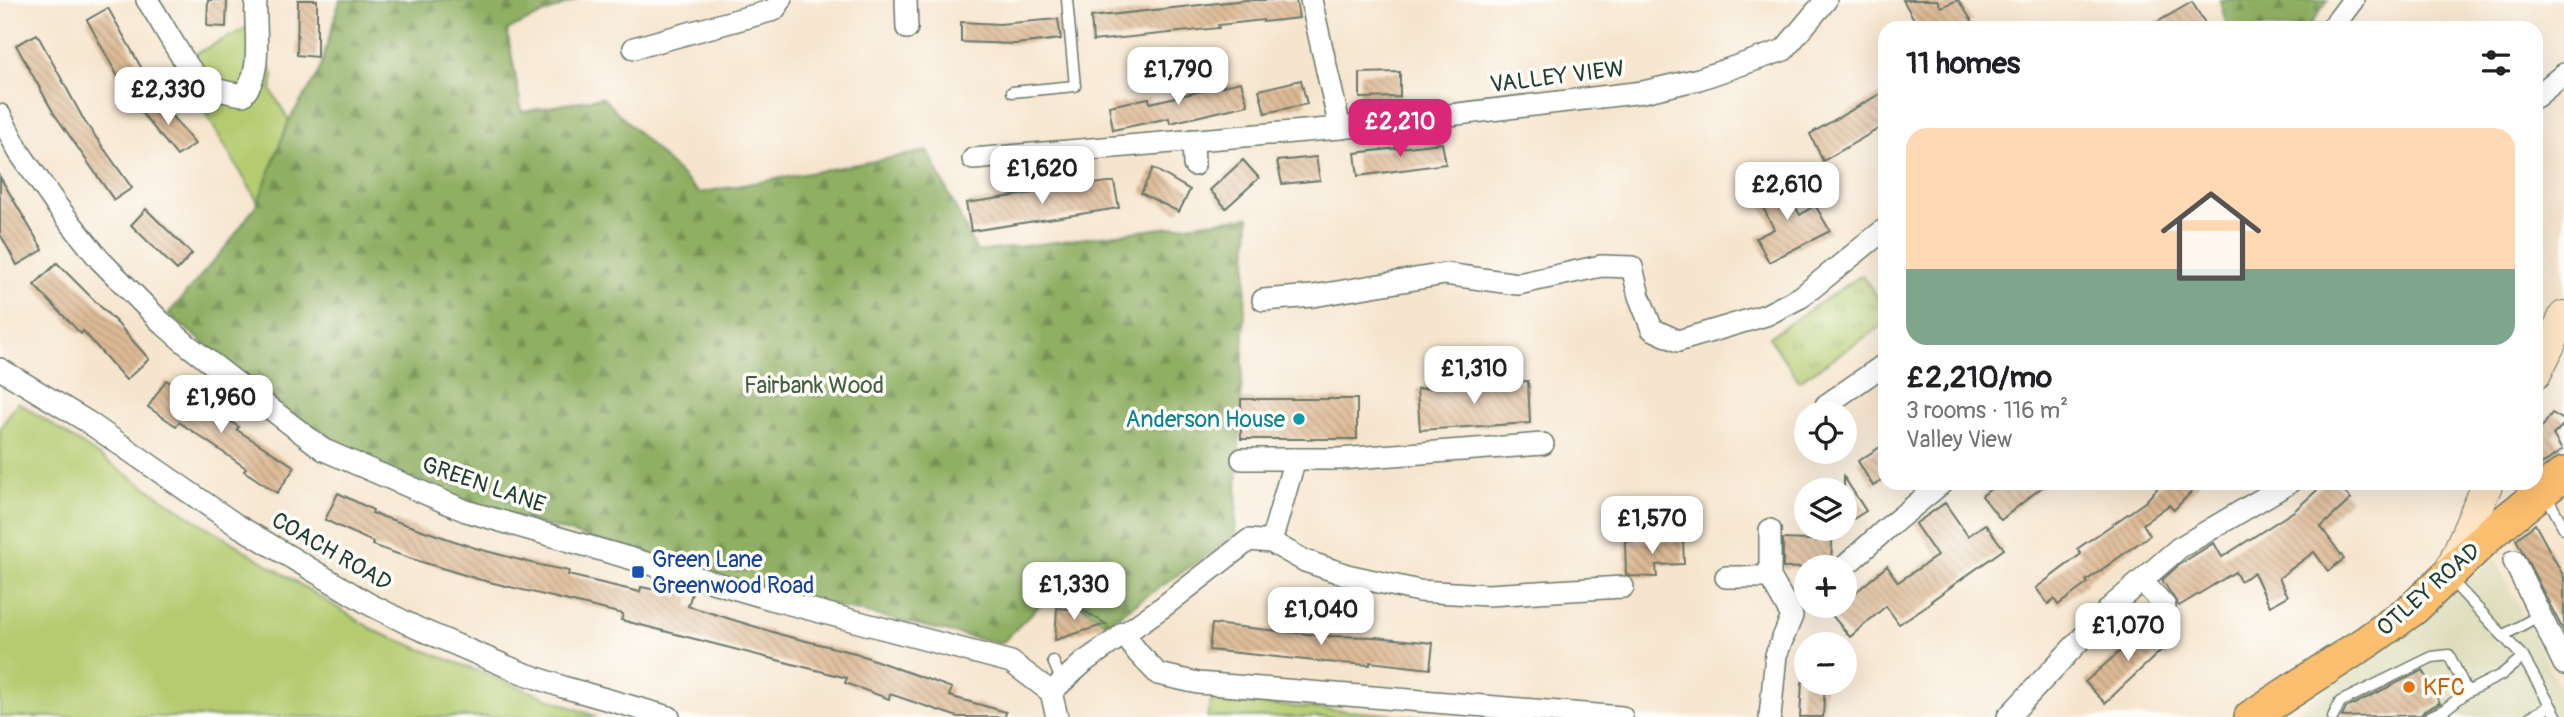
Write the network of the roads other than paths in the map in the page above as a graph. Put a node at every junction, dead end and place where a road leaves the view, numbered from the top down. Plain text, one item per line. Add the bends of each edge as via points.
1 (147, 0) edge
2 (256, 0) edge
3 (782, 0) edge
4 (906, 0) edge
5 (1067, 0) edge
6 (1311, 0) edge
7 (1826, 0) edge
8 (2353, 0) edge
9 (2337, 21) edge
10 (907, 28) dead end
11 (634, 48) dead end
12 (2564, 74) edge
13 (2543, 91) edge
14 (1012, 92) dead end
15 (0, 115) edge
16 (1340, 128) junction
17 (1194, 140) junction
18 (973, 159) dead end
19 (1194, 165) dead end
20 (1878, 235) edge
21 (1264, 300) dead end
22 (2564, 316) edge
23 (2543, 360) edge
24 (0, 369) edge
25 (1878, 370) edge
26 (1832, 401) edge
27 (1543, 444) dead end
28 (1242, 459) dead end
29 (1295, 459) junction
30 (2554, 482) edge
31 (1933, 490) edge
32 (2277, 490) edge
33 (2485, 490) edge
34 (2564, 528) edge
35 (1770, 530) dead end
36 (1271, 542) junction
37 (1857, 555) edge
38 (2514, 561) dead end
39 (2447, 576) junction
40 (1726, 577) dead end
41 (1770, 577) junction
42 (2143, 582) junction
43 (1623, 587) dead end
44 (1794, 604) edge
45 (2165, 606) dead end
46 (2540, 615) junction
47 (1795, 618) edge
48 (1123, 633) junction
49 (2504, 635) junction
50 (2523, 657) junction
51 (1053, 661) dead end
52 (2564, 664) edge
53 (1056, 687) junction
54 (2467, 692) junction
55 (2551, 706) junction
56 (668, 717) edge
57 (1057, 717) edge
58 (1622, 717) edge
59 (1770, 717) edge
60 (2008, 717) edge
61 (2251, 717) edge
62 (2333, 717) edge
63 (2429, 717) edge
64 (2530, 717) edge
65 (2557, 717) edge

1 - 2 street via 183,60 205,84 243,95 251,86 257,63
3 - 11 street via 775,10
4 - 10 street
5 - 14 lane via 1075,86
6 - 16 street
7 - 16 street, VALLEY VIEW via 1784,50 1699,79 1643,92
8 - 9 street
12 - 13 street
15 - 53 street, GREEN LANE via 19,152 100,260 185,343 324,450 466,511 1011,662
16 - 17 street, VALLEY VIEW
17 - 18 street, VALLEY VIEW
17 - 19 street
20 - 21 street via 1801,297 1741,324 1678,341 1652,329 1632,267 1601,267 1518,284 1445,274
22 - 23 main road
24 - 56 street, COACH ROAD via 88,422 235,524 369,604 520,672
25 - 26 street
27 - 29 street
28 - 29 street
29 - 36 street
30 - 34 lane
30 - 39 main road, OTLEY ROAD
31 - 37 street
32 - 42 street via 2179,548
33 - 39 main road
35 - 41 street
36 - 43 street via 1305,561 1346,575 1419,591 1488,596
36 - 48 street via 1249,540
38 - 46 street
39 - 49 lane
39 - 61 main road, OTLEY ROAD via 2368,642
40 - 41 street
41 - 44 street
42 - 45 street
42 - 60 street via 2112,606
46 - 49 lane
46 - 52 street
47 - 59 street via 1776,655
48 - 53 street
48 - 58 street via 1158,674 1198,683
49 - 50 lane
50 - 54 lane via 2501,675
50 - 55 lane
51 - 53 lane
53 - 57 street
54 - 62 lane via 2449,655 2432,657 2340,702
54 - 63 lane
55 - 64 lane
55 - 65 lane

